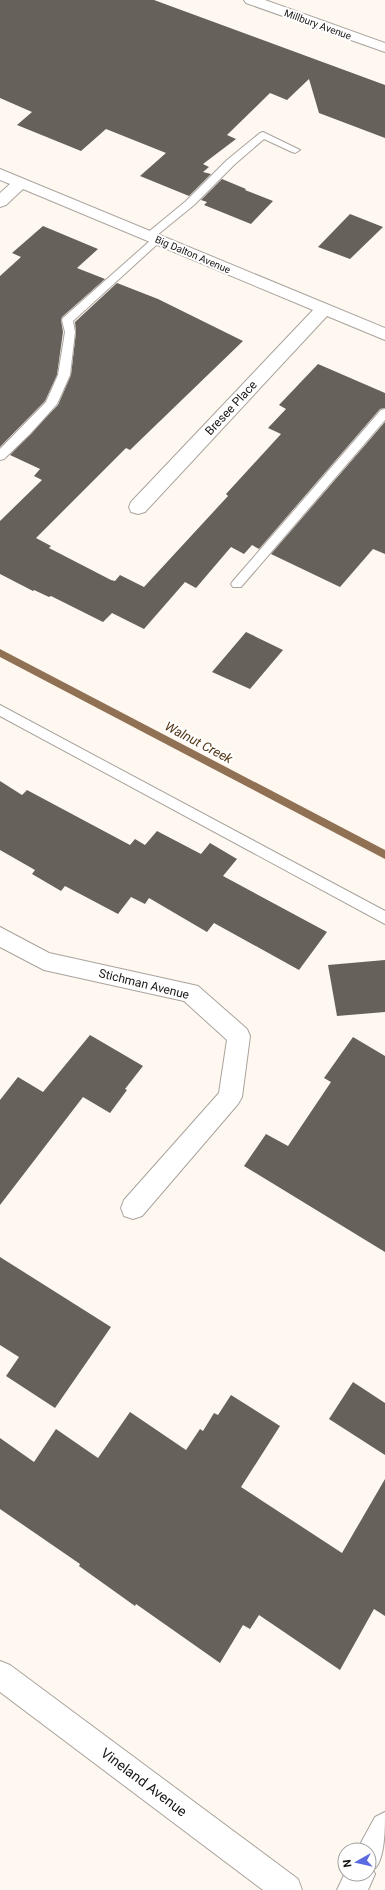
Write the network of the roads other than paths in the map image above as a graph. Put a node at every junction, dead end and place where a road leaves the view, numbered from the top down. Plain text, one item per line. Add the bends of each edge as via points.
1 (251, 0) edge
2 (385, 48) edge
3 (295, 150) dead end
4 (0, 174) edge
5 (21, 183) junction
6 (0, 202) edge
7 (154, 238) junction
8 (325, 308) junction
9 (385, 334) edge
10 (385, 414) edge
11 (0, 456) edge
12 (138, 507) dead end
13 (237, 584) dead end
14 (0, 710) edge
15 (385, 918) edge
16 (0, 936) edge
17 (133, 1208) dead end
18 (0, 1675) edge
19 (385, 1827) edge
20 (377, 1842) edge
21 (287, 1890) edge

1 - 2 street, Millbury Avenue
3 - 7 lane via 263,135 231,162
4 - 5 street, Big Dalton Avenue
5 - 6 street
5 - 7 street, Big Dalton Avenue
7 - 8 street, Big Dalton Avenue
7 - 11 lane via 67,320 70,332 64,375 52,404
8 - 9 street, Big Dalton Avenue
8 - 12 street, Bresee Place
10 - 13 lane
14 - 15 lane
16 - 17 street, Stichman Avenue via 44,961 190,994 239,1036 230,1097
18 - 21 street, Vineland Avenue
19 - 20 street

